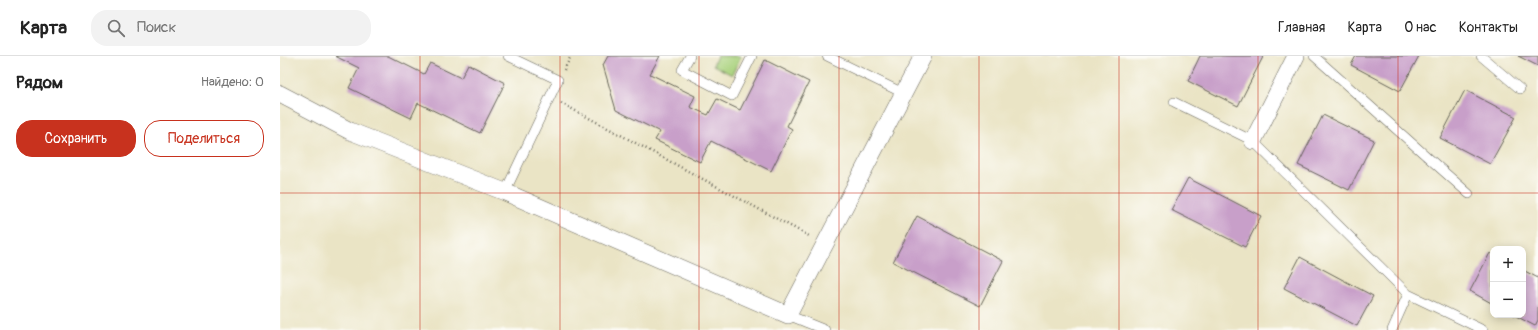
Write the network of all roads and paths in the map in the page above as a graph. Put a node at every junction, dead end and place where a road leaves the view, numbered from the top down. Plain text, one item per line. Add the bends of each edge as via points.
1 (508, 56) edge
2 (690, 56) edge
3 (752, 56) edge
4 (827, 56) edge
5 (923, 56) edge
6 (1296, 56) edge
7 (1314, 56) edge
8 (1481, 56) edge
9 (1520, 89) dead end
10 (280, 94) edge
11 (903, 94) junction
12 (550, 98) junction
13 (1174, 102) dead end
14 (1253, 141) junction
15 (505, 192) junction
16 (1469, 194) dead end
17 (825, 244) junction
18 (1408, 294) junction
19 (788, 314) junction
20 (825, 330) edge
21 (1392, 330) edge
22 (1483, 330) edge

1 - 12 lane via 558,80
2 - 3 lane via 682,70 732,96
4 - 11 lane
5 - 11 street
6 - 14 street
7 - 16 lane
8 - 9 lane
10 - 15 street via 350,131
11 - 17 street
12 - 15 lane
12 - 17 path
13 - 14 lane
14 - 18 lane
15 - 19 street
17 - 19 street
18 - 21 lane
18 - 22 lane
19 - 20 lane

